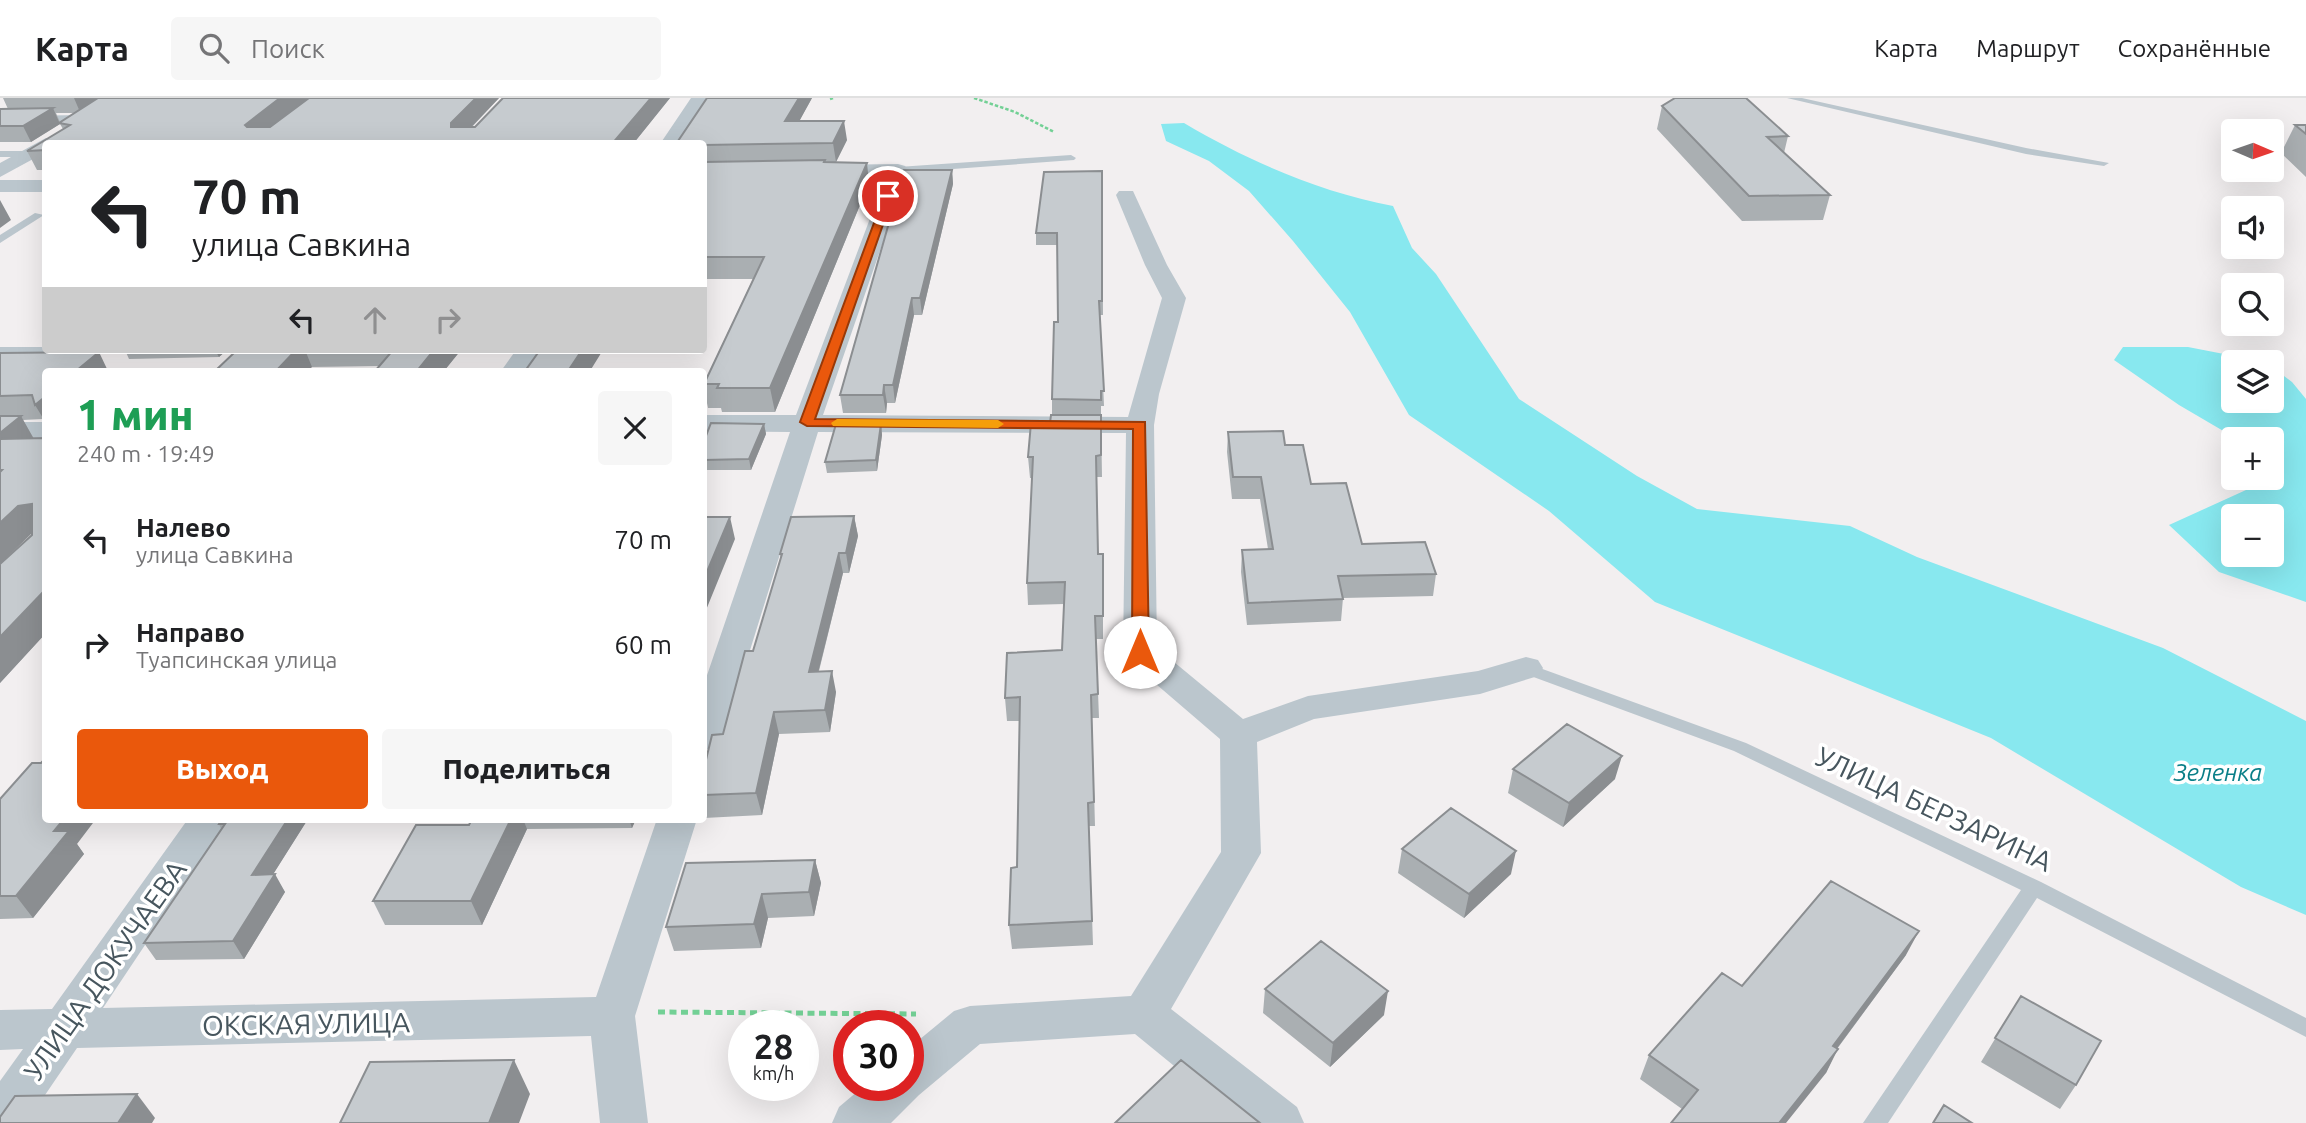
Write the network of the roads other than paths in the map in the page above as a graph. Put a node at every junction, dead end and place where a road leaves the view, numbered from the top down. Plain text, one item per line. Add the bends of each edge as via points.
1 (700, 98) edge
2 (1791, 98) edge
3 (10, 108) edge
4 (0, 113) edge
5 (95, 114) joint
6 (0, 118) edge
7 (52, 140) edge
8 (672, 140) edge
9 (40, 147) edge
10 (0, 154) edge
11 (1071, 158) dead end
12 (2104, 163) dead end
13 (898, 170) junction
14 (0, 171) edge
15 (800, 172) edge
16 (0, 186) edge
17 (42, 186) edge
18 (1126, 195) dead end
19 (39, 215) dead end
20 (0, 240) edge
21 (42, 350) edge
22 (0, 351) edge
23 (807, 422) junction
24 (707, 423) edge
25 (1140, 425) junction
26 (0, 430) edge
27 (42, 430) edge
28 (1526, 668) joint
29 (707, 728) edge
30 (1238, 735) junction
31 (206, 823) edge
32 (676, 823) edge
33 (2034, 887) junction
34 (1144, 1013) junction
35 (612, 1016) junction
36 (2306, 1028) edge
37 (0, 1030) edge
38 (65, 1030) junction
39 (924, 1064) edge
40 (881, 1101) edge
41 (0, 1121) edge
42 (624, 1123) edge
43 (856, 1123) edge
44 (1280, 1123) edge
45 (1875, 1123) edge

1 - 8 street
2 - 12 lane via 2026,151
3 - 4 lane
5 - 6 lane
5 - 7 street
9 - 10 lane
9 - 14 street
11 - 13 lane
13 - 15 street
13 - 23 street
16 - 17 street
18 - 25 street via 1174,298
19 - 20 lane
21 - 22 lane
23 - 24 street
23 - 25 street
23 - 29 street
25 - 30 street via 1140,652
26 - 27 street
28 - 30 street via 1480,682 1308,708
28 - 33 lane, УЛИЦА БЕРЗАРИНА via 1740,747
30 - 34 street via 1241,853
31 - 38 street, УЛИЦА ДОКУЧАЕВА
32 - 35 street
33 - 36 lane, УЛИЦА БЕРЗАРИНА
33 - 45 lane
34 - 39 street via 970,1025
34 - 44 street
35 - 38 street, ОКСКАЯ УЛИЦА
35 - 42 street
37 - 38 street, ОКСКАЯ УЛИЦА
38 - 41 street, УЛИЦА ДОКУЧАЕВА
40 - 43 street

